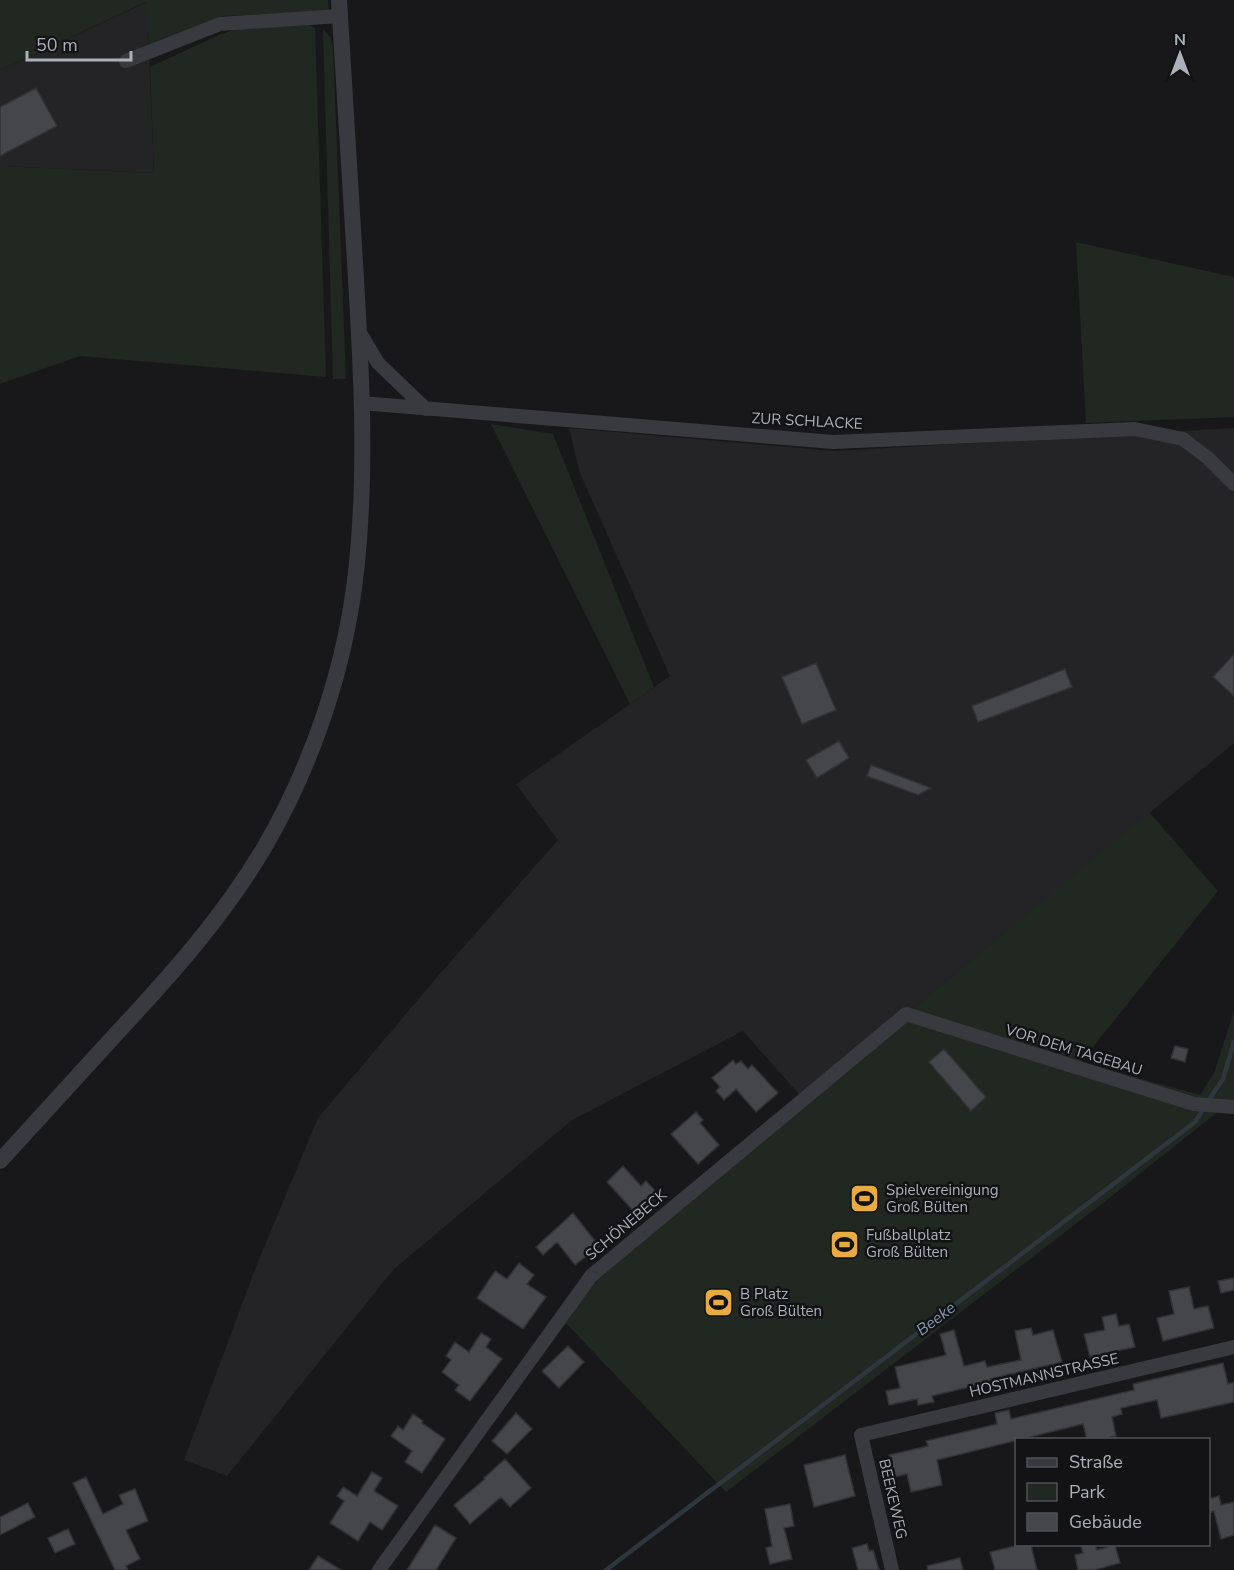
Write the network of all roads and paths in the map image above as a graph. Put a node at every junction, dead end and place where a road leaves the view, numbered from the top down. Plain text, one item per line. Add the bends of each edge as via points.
1 (339, 8) edge
2 (126, 61) dead end
3 (359, 331) junction
4 (361, 404) junction
5 (426, 410) junction
6 (1234, 484) edge
7 (906, 1014) joint
8 (1234, 1107) edge
9 (0, 1161) edge
10 (1234, 1347) edge
11 (861, 1435) joint
12 (379, 1570) edge
13 (892, 1570) edge

1 - 2 street via 220,24
1 - 3 street
3 - 4 street
3 - 5 street via 378,363
4 - 5 street, ZUR SCHLACKE
4 - 9 street via 360,531 346,634 315,739 283,812 243,881 202,938
5 - 6 street, ZUR SCHLACKE via 833,442 1135,429 1183,440
7 - 8 street, VOR DEM TAGEBAU via 1194,1104
7 - 12 street, SCHÖNEBECK via 591,1275
10 - 11 street, HOSTMANNSTRASSE
11 - 13 street, BEEKEWEG

